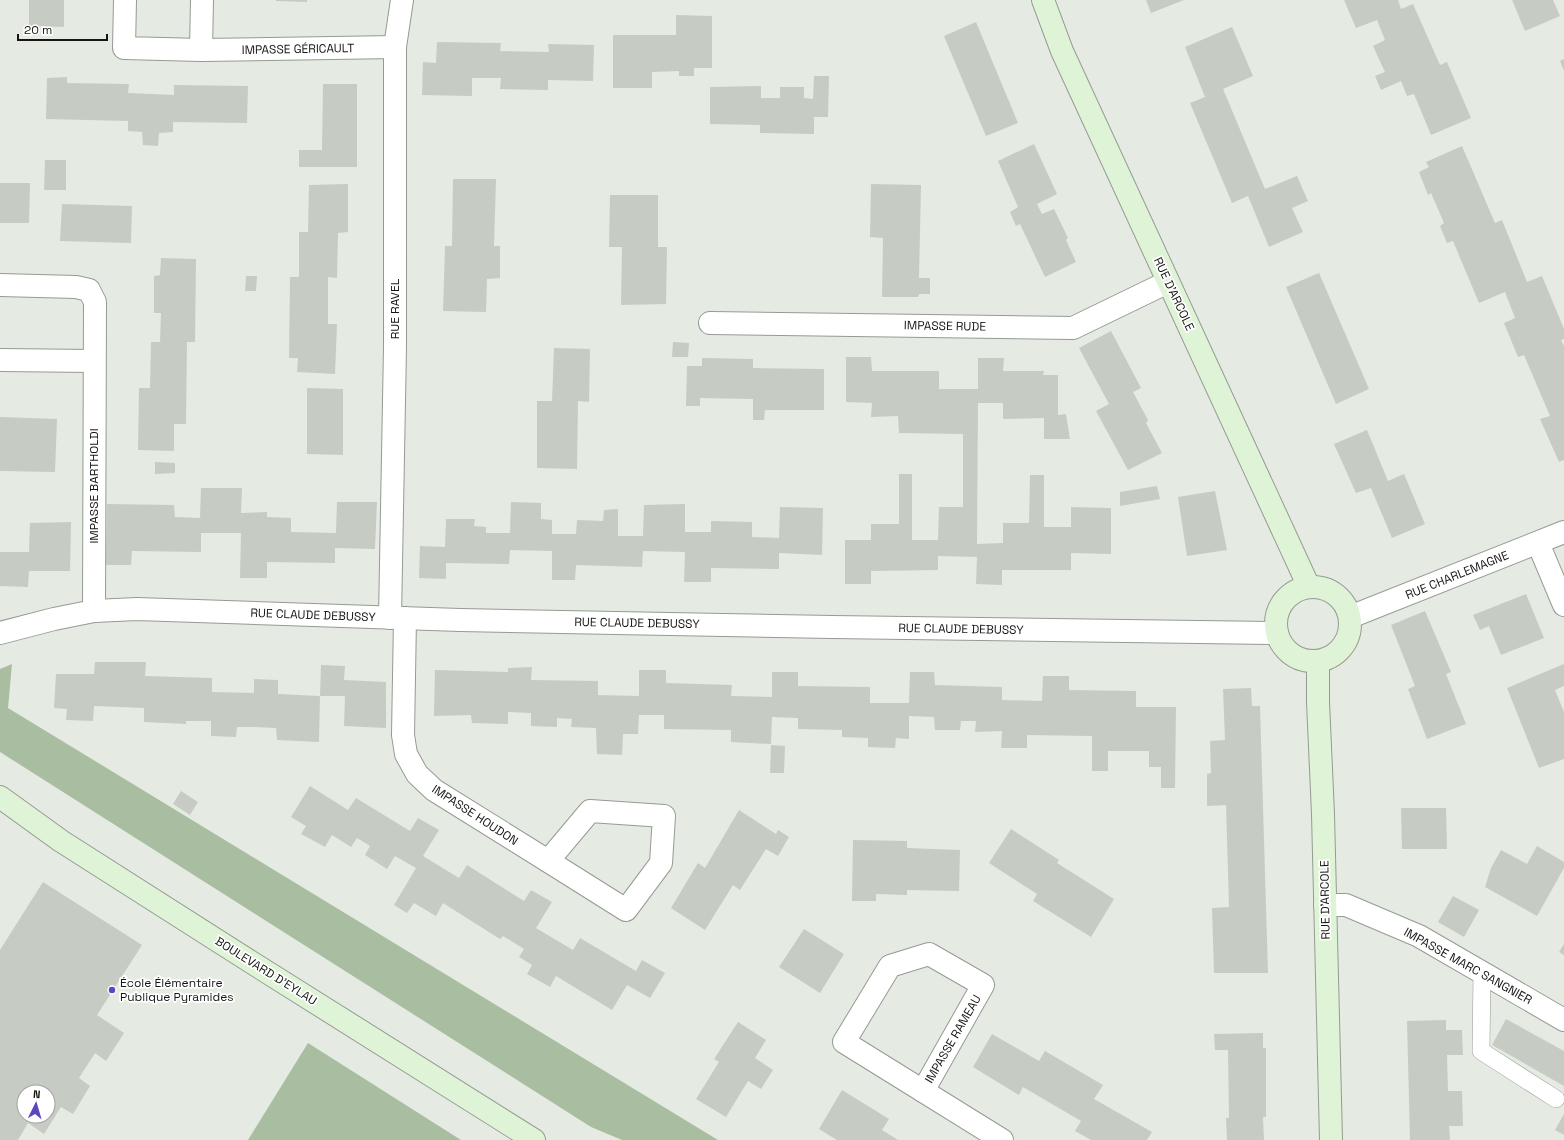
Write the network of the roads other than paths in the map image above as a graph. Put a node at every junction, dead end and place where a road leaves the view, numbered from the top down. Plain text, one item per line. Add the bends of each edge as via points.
1 (125, 0) edge
2 (202, 0) edge
3 (402, 0) edge
4 (1043, 0) edge
5 (395, 47) junction
6 (201, 50) junction
7 (1168, 282) junction
8 (0, 285) edge
9 (710, 323) dead end
10 (0, 360) edge
11 (94, 361) junction
12 (1564, 532) edge
13 (1538, 542) junction
14 (1309, 587) junction
15 (1564, 605) edge
16 (94, 611) junction
17 (1350, 617) junction
18 (398, 618) junction
19 (0, 633) edge
20 (1277, 633) junction
21 (1318, 660) junction
22 (0, 797) edge
23 (548, 861) junction
24 (1325, 905) junction
25 (1482, 972) junction
26 (1564, 1020) edge
27 (923, 1091) junction
28 (1556, 1099) dead end
29 (534, 1140) edge
30 (1002, 1140) edge
31 (1331, 1140) edge

1 - 6 street, IMPASSE GÉRICAULT via 124,48
2 - 6 street
3 - 5 street, RUE RAVEL
4 - 7 main road, RUE D'ARCOLE via 1062,51
5 - 6 street, IMPASSE GÉRICAULT
5 - 18 street, RUE RAVEL
7 - 9 street, IMPASSE RUDE via 1073,328
7 - 14 main road, RUE D'ARCOLE
8 - 11 street, IMPASSE BARTHOLDI via 76,287 89,290 95,302
10 - 11 street
11 - 16 street, IMPASSE BARTHOLDI
12 - 13 street, RUE CHARLEMAGNE
13 - 15 street
13 - 17 street, RUE CHARLEMAGNE
14 - 17 main road via 1321,587 1331,591 1340,598
14 - 20 main road via 1299,589 1282,602 1277,617
16 - 18 street, RUE CLAUDE DEBUSSY via 137,609
16 - 19 street, RUE CLAUDE DEBUSSY
17 - 21 main road via 1346,641 1329,657
18 - 20 street, RUE CLAUDE DEBUSSY via 832,628
18 - 23 street, IMPASSE HOUDON via 403,735 406,754 417,774 434,790
20 - 21 main road via 1281,643 1292,654 1307,660
21 - 24 main road, RUE D'ARCOLE
22 - 29 main road, BOULEVARD D'EYLAU via 61,841
23 - 23 street, IMPASSE HOUDON via 626,910 661,863 664,816 590,811
24 - 25 street, IMPASSE MARC SANGNIER via 1346,905 1419,936
24 - 31 main road, RUE D'ARCOLE
25 - 26 street, IMPASSE MARC SANGNIER
25 - 28 lane via 1481,1051
27 - 27 street, IMPASSE RAMEAU via 844,1042 890,966 930,954 983,985
27 - 30 street, IMPASSE RAMEAU

